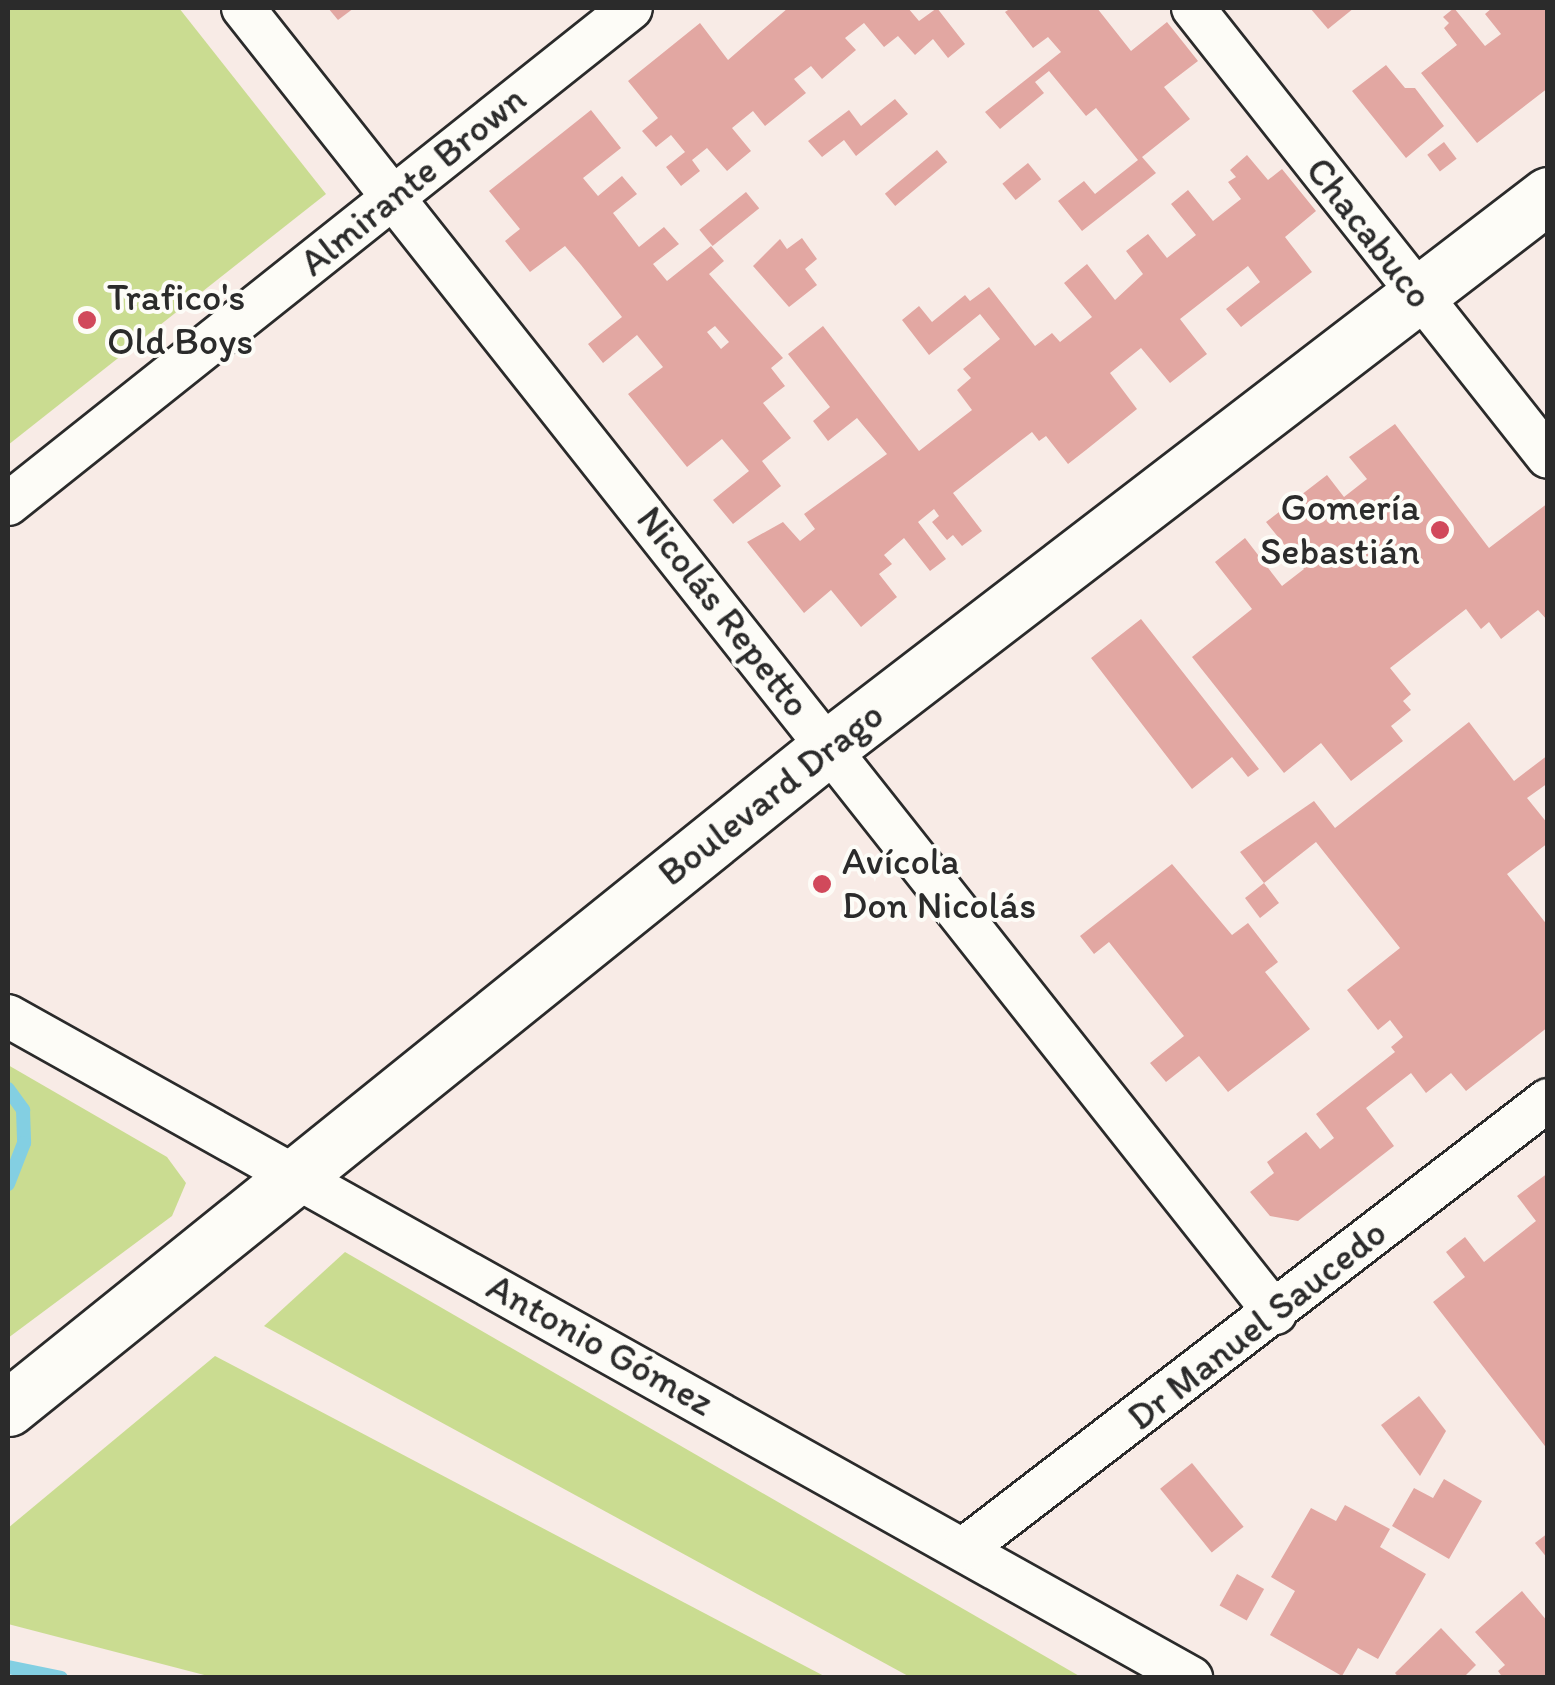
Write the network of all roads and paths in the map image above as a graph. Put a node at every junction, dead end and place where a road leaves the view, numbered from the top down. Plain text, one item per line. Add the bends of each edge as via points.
1 (243, 8) edge
2 (631, 8) edge
3 (1193, 8) edge
4 (1548, 195) edge
5 (394, 197) junction
6 (1418, 296) junction
7 (1548, 457) edge
8 (8, 504) edge
9 (830, 746) junction
10 (8, 1016) edge
11 (1548, 1100) edge
12 (295, 1174) junction
13 (1275, 1312) junction
14 (8, 1406) edge
15 (965, 1548) junction
16 (1190, 1678) edge

1 - 5 street, Nicolás Repetto
2 - 5 street, Almirante Brown
3 - 6 street, Chacabuco
4 - 6 main road, Boulevard Drago
5 - 8 street, Almirante Brown
5 - 9 street, Nicolás Repetto
6 - 7 street, Chacabuco
6 - 9 main road, Boulevard Drago
9 - 12 main road, Boulevard Drago
9 - 13 street, Nicolás Repetto
10 - 12 street, Antonio Gómez
11 - 13 street, Dr Manuel Saucedo
12 - 14 main road, Boulevard Drago
12 - 15 street, Antonio Gómez
13 - 15 street, Dr Manuel Saucedo
15 - 16 street, Antonio Gómez

